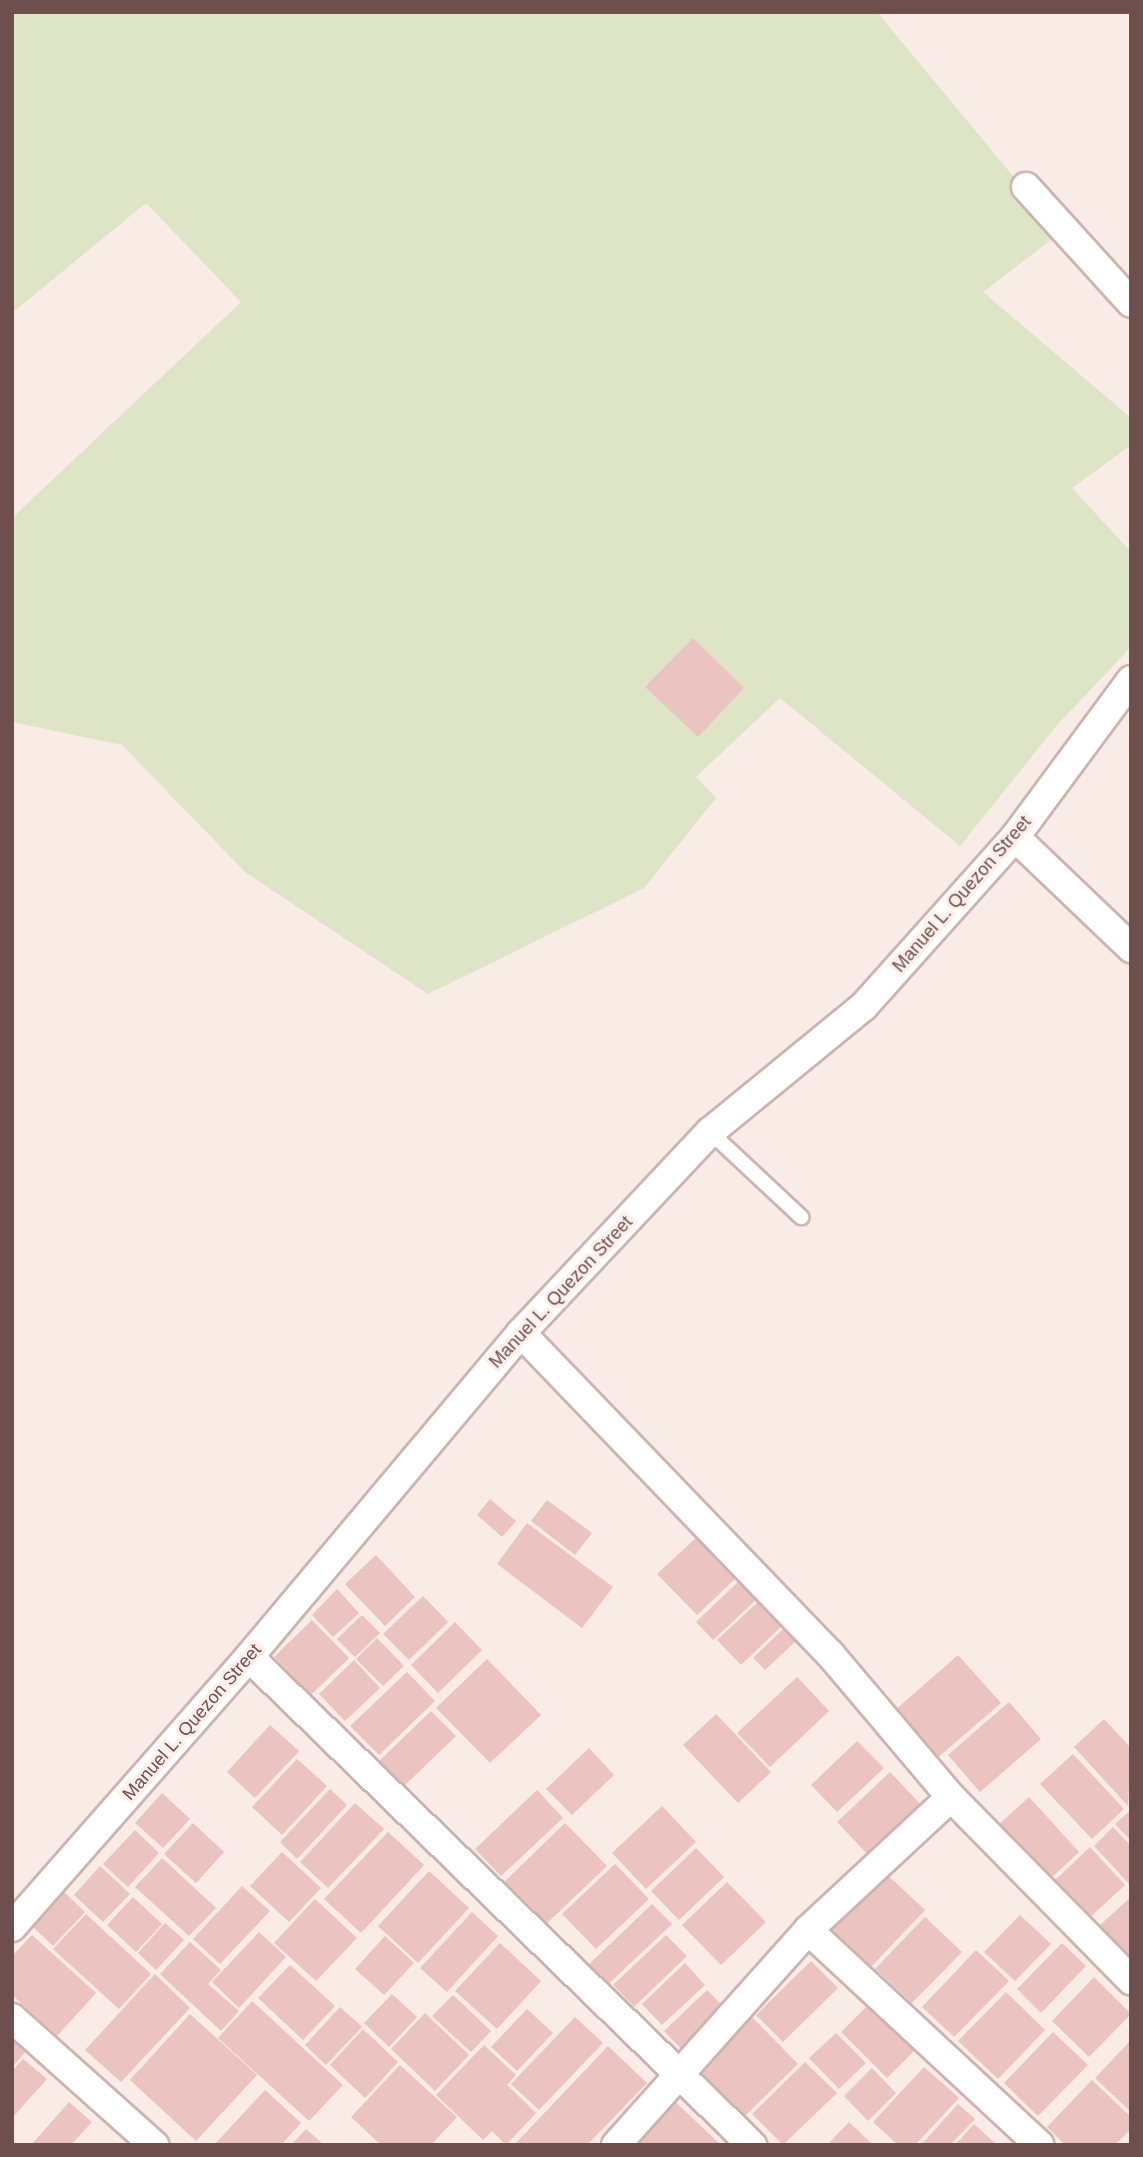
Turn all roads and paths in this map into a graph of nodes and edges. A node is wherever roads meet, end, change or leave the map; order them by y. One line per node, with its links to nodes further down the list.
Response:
1 (1026, 187): 2 (street)
2 (1131, 303)
3 (1131, 680): 4 (street, Manuel L. Quezon Street)
4 (1014, 837): 5 (street); 6 (street, Manuel L. Quezon Street)
5 (1131, 948)
6 (710, 1132): 7 (lane); 8 (street, Manuel L. Quezon Street)
7 (801, 1217)
8 (521, 1333): 9 (street, Manuel L. Quezon Street); 10 (street)
9 (249, 1657): 11 (street, Manuel L. Quezon Street); 15 (street)
10 (951, 1797): 12 (street); 13 (street)
11 (12, 1927)
12 (808, 1930): 15 (street); 19 (street)
13 (1131, 1980)
14 (12, 2018): 16 (street)
15 (680, 2077): 17 (street); 18 (street)
16 (154, 2145)
17 (617, 2145)
18 (752, 2145)
19 (1039, 2145)

